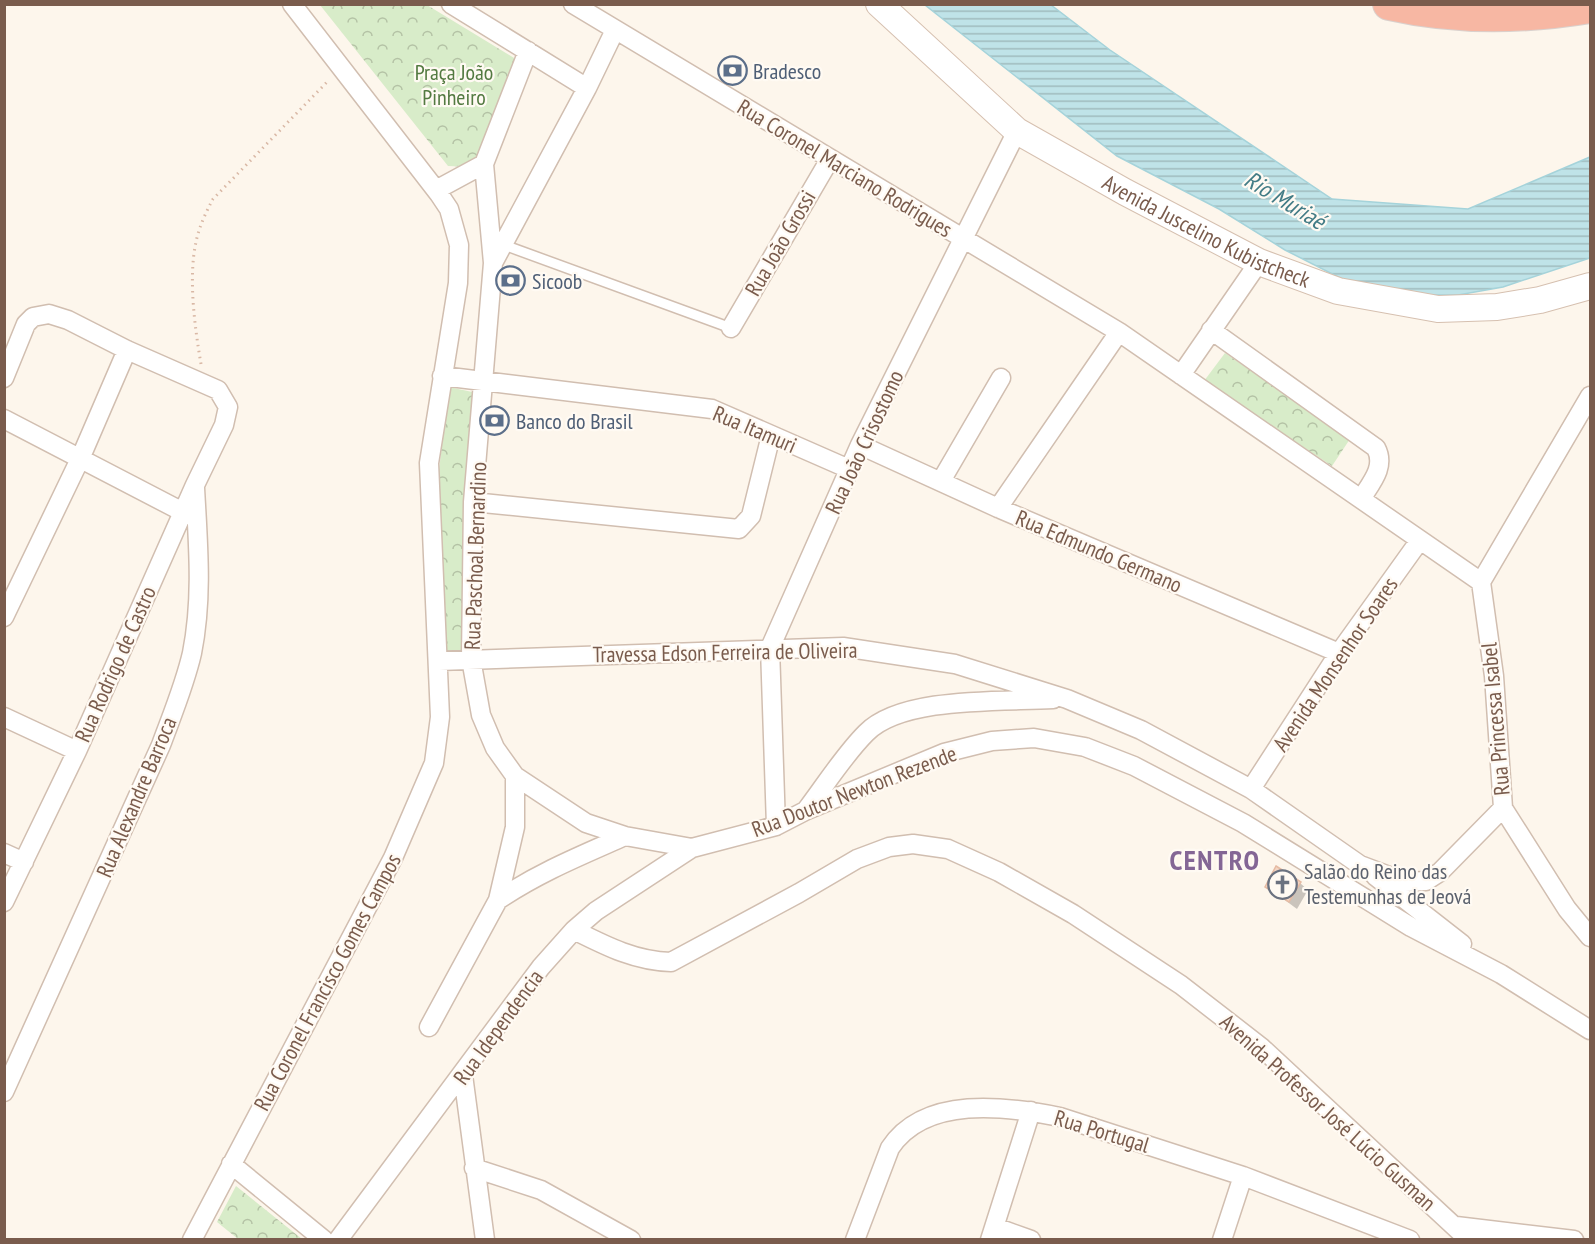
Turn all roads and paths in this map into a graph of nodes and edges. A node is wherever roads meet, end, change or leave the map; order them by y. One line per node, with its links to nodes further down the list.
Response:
1 (292, 4): 9 (street)
2 (451, 4): 8 (street)
3 (573, 4): 7 (street, Rua Coronel Marciano Rodrigues)
4 (879, 4): 11 (street, Avenida Juscelino Kubistcheck)
5 (1389, 4): 6 (highway)
6 (1590, 7)
7 (615, 30): 10 (street, Rua Paschoal Bernardino); 12 (street, Rua Coronel Marciano Rodrigues)
8 (528, 51): 10 (street); 13 (street)
9 (341, 68): 14 (street); 29 (path)
10 (587, 88): 16 (street, Rua Paschoal Bernardino)
11 (1017, 131): 15 (street, Rua João Crisostomo); 17 (street, Avenida Juscelino Kubistcheck)
12 (830, 159): 15 (street, Rua Coronel Marciano Rodrigues); 20 (street, Rua João Grossi)
13 (484, 164): 14 (street); 18 (street)
14 (436, 190): 25 (street, Rua Paschoal Bernardino)
15 (963, 238): 22 (street, Rua Coronel Marciano Rodrigues); 33 (street, Rua João Crisostomo)
16 (504, 245): 18 (street, Rua Paschoal Bernardino); 20 (lane)
17 (1259, 262): 19 (street, Avenida Juscelino Kubistcheck); 21 (street)
18 (493, 263): 28 (street, Rua Paschoal Bernardino)
19 (1590, 286)
20 (730, 328)
21 (1211, 330): 24 (street); 38 (street)
22 (1119, 332): 24 (street, Rua Coronel Marciano Rodrigues); 40 (street)
23 (127, 350): 26 (street); 29 (street); 34 (street)
24 (1181, 375): 38 (street, Rua Coronel Marciano Rodrigues)
25 (442, 376): 28 (street, Rua Itamuri); 48 (street, Rua Paschoal Bernardino)
26 (4, 378)
27 (1001, 378): 36 (street)
28 (485, 381): 32 (street, Rua Itamuri); 39 (street, Rua Paschoal Bernardino)
29 (204, 384): 37 (street, Rua Rodrigo de Castro)
30 (1590, 396): 43 (street)
31 (4, 419): 34 (street)
32 (771, 435): 35 (street, Rua Itamuri); 39 (street)
33 (860, 445): 35 (street, Rua João Crisostomo); 36 (street, Rua Edmundo Germano)
34 (80, 459): 41 (street); 44 (street)
35 (849, 469): 45 (street, Rua João Crisostomo)
36 (940, 481): 40 (street, Rua Edmundo Germano)
37 (195, 485): 41 (street, Rua Rodrigo de Castro); 71 (street, Rua Alexandre Barroca)
38 (1361, 499): 42 (street, Rua Coronel Marciano Rodrigues)
39 (473, 502): 47 (street, Rua Paschoal Bernardino)
40 (998, 508): 46 (street, Rua Edmundo Germano)
41 (183, 512): 52 (street, Rua Rodrigo de Castro)
42 (1420, 540): 43 (street, Rua Coronel Marciano Rodrigues); 46 (street, Avenida Monsenhor Soares)
43 (1481, 582): 55 (street, Rua Princessa Isabel)
44 (4, 617)
45 (770, 648): 47 (street, Travessa Edson Ferreira de Oliveira); 49 (street, Travessa Edson Ferreira de Oliveira); 57 (street)
46 (1339, 653): 54 (street, Avenida Monsenhor Soares)
47 (471, 659): 48 (street, Travessa Edson Ferreira de Oliveira); 53 (street, Rua Paschoal Bernardino)
48 (439, 661): 51 (street, Rua Paschoal Bernardino)
49 (1067, 699): 54 (street, Travessa Edson Ferreira de Oliveira); 56 (street)
50 (4, 717): 52 (street)
51 (440, 717): 73 (street, Rua Coronel Francisco Gomes Campos)
52 (77, 751): 61 (street, Rua Rodrigo de Castro)
53 (515, 776): 58 (street); 63 (street)
54 (1251, 789): 62 (street, Travessa Edson Ferreira de Oliveira)
55 (1503, 808): 62 (street, Travessa Edson Ferreira de Oliveira); 66 (street, Rua Princessa Isabel)
56 (807, 810): 57 (street, Rua Doutor Newton Rezende); 67 (street, Rua Doutor Newton Rezende)
57 (776, 826): 59 (street, Rua Doutor Newton Rezende)
58 (625, 836): 59 (street); 63 (street)
59 (692, 848): 65 (street, Rua Idependencia)
60 (4, 853): 61 (street)
61 (24, 862): 64 (street, Rua Rodrigo de Castro)
62 (1360, 866): 67 (street)
63 (498, 900): 68 (street)
64 (4, 902)
65 (574, 930): 70 (street, Rua Idependencia); 77 (street, Avenida Professor José Lúcio Gusman)
66 (1590, 937)
67 (1502, 974): 69 (street, Rua Doutor Newton Rezende)
68 (429, 1027)
69 (1590, 1030)
70 (463, 1075): 74 (street); 80 (street, Rua Idependencia)
71 (4, 1092)
72 (1031, 1111): 75 (street, Rua Portugal); 76 (street); 83 (street, Rua Portugal)
73 (231, 1164): 78 (street, Rua Coronel Francisco Gomes Campos); 79 (street)
74 (474, 1168): 81 (street); 82 (street)
75 (1243, 1176): 85 (street); 86 (street, Rua Portugal)
76 (992, 1233): 84 (street)
77 (1462, 1233): 87 (street)
78 (198, 1237)
79 (324, 1239)
80 (338, 1239)
81 (485, 1239)
82 (631, 1239)
83 (855, 1239)
84 (1031, 1239)
85 (1221, 1239)
86 (1410, 1239)
87 (1574, 1239)

